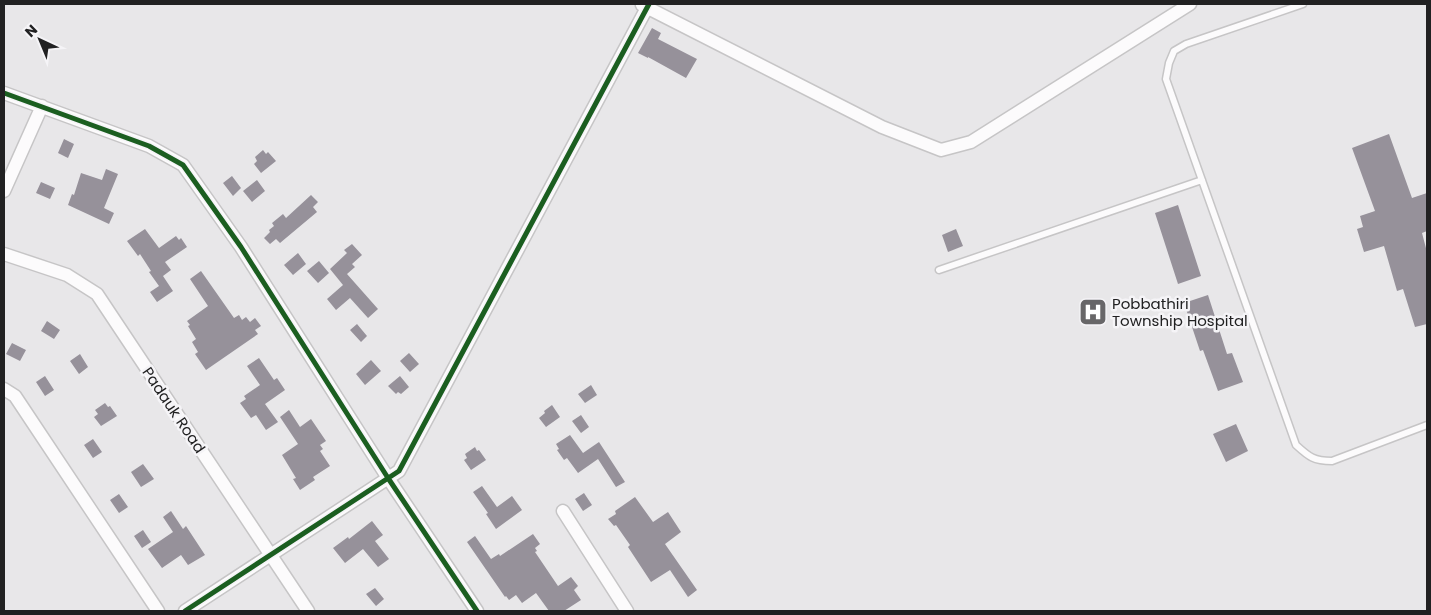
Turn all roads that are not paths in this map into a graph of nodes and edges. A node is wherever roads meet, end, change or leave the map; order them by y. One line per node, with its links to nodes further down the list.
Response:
1 (1190, 4): 3 (street)
2 (1303, 4): 6 (lane)
3 (646, 5): 12 (street)
4 (4, 93): 5 (street)
5 (42, 106): 7 (street); 12 (street)
6 (1202, 180): 9 (lane); 11 (lane)
7 (4, 191)
8 (4, 254): 14 (street, Padauk Road)
9 (939, 270)
10 (4, 388): 15 (street)
11 (1427, 424)
12 (388, 478): 14 (street); 18 (street)
13 (563, 511): 19 (street)
14 (271, 555): 16 (street); 17 (street, Padauk Road)
15 (158, 611)
16 (185, 611)
17 (308, 611)
18 (477, 611)
19 (627, 611)

